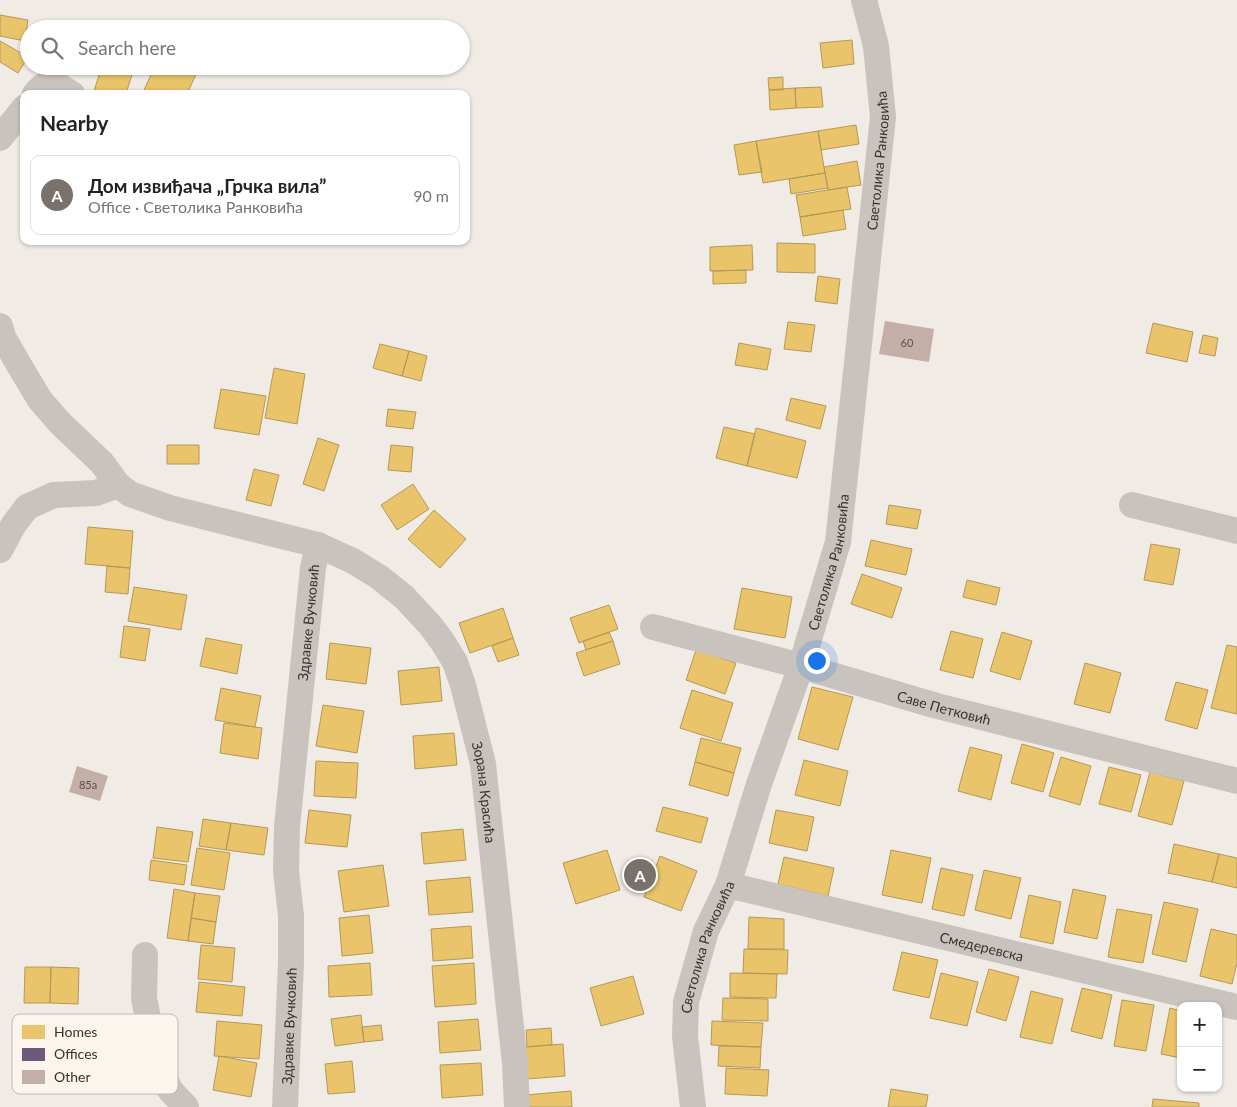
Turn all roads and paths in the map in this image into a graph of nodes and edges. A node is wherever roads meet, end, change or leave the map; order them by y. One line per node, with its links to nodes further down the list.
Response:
1 (864, 0): 13 (street, Светолика Ранковића)
2 (38, 90): 3 (street)
3 (66, 90)
4 (20, 113): 5 (street)
5 (0, 138)
6 (0, 326): 7 (street, Здравке Вучковић)
7 (118, 485): 10 (street, Здравке Вучковић); 11 (street)
8 (1132, 506): 9 (street)
9 (1237, 530)
10 (318, 545): 21 (street, Здравке Вучковић); 22 (street, Зорана Красића)
11 (0, 550)
12 (653, 627): 13 (street, Саве Петковић)
13 (801, 666): 14 (street, Саве Петковић); 15 (street, Светолика Ранковића)
14 (1237, 782)
15 (728, 885): 17 (street, Смедеревска); 23 (street, Светолика Ранковића)
16 (145, 955): 18 (street)
17 (1237, 1007)
18 (147, 1014)
19 (174, 1094): 20 (street)
20 (186, 1107)
21 (285, 1107)
22 (517, 1107)
23 (693, 1107)

